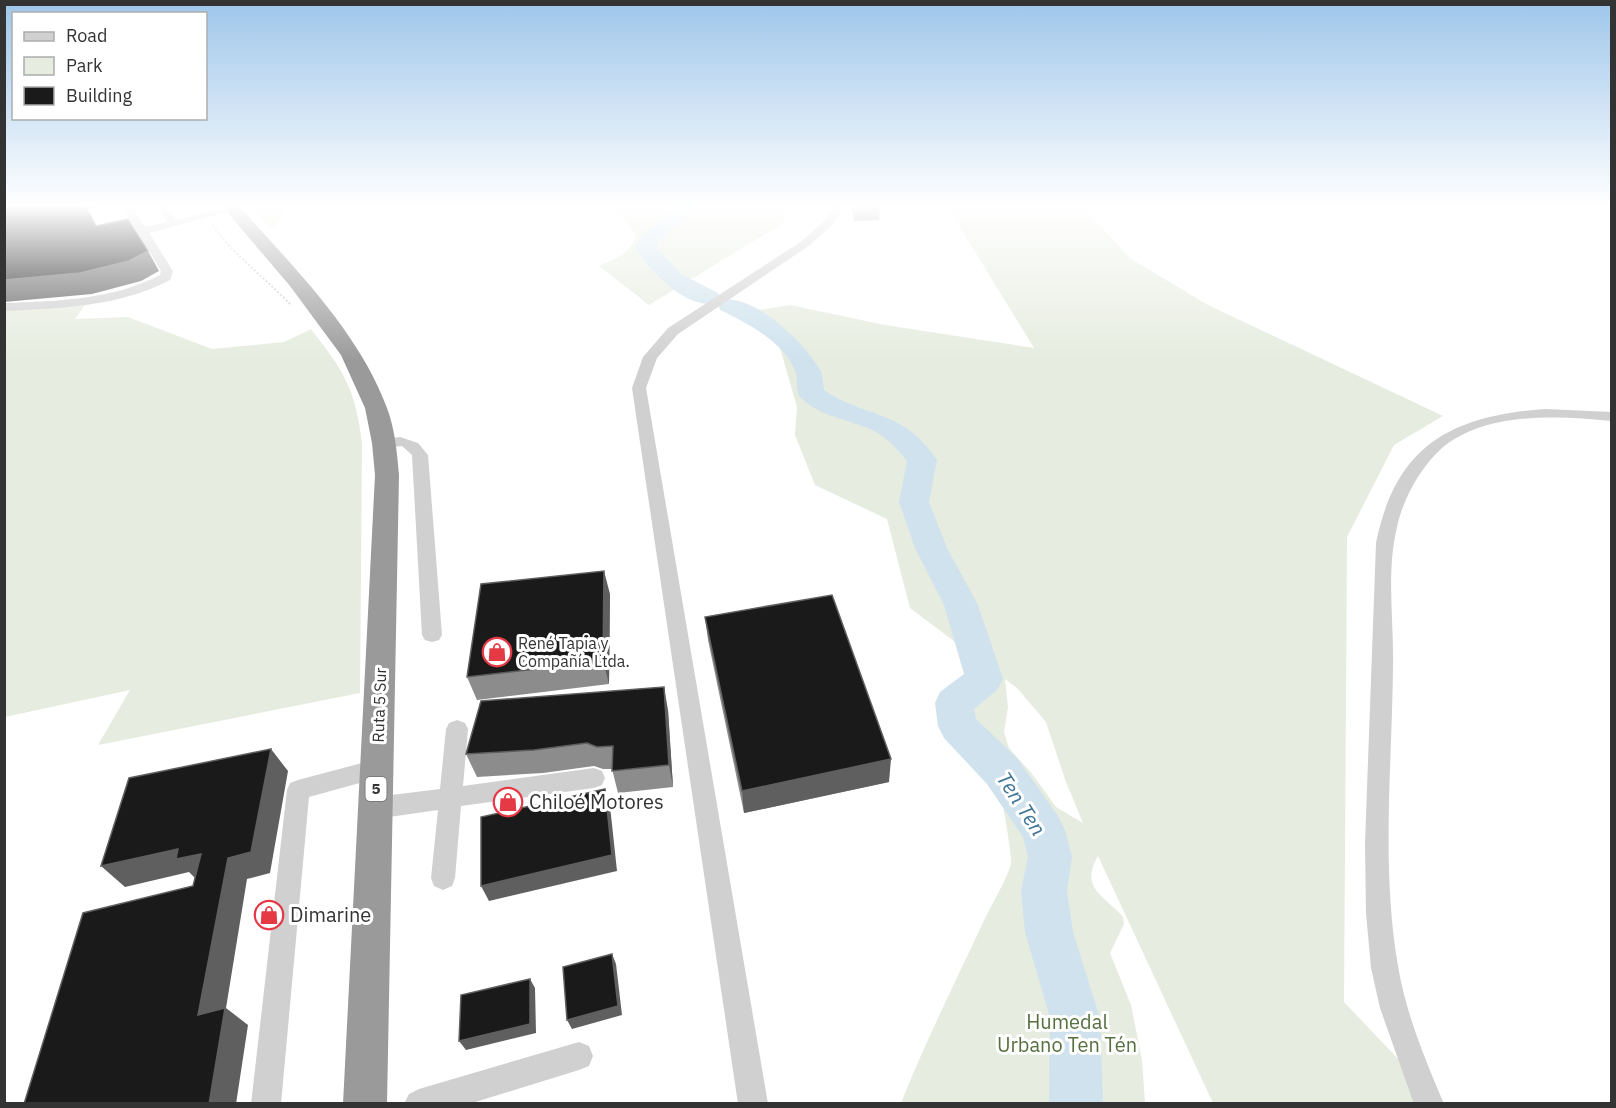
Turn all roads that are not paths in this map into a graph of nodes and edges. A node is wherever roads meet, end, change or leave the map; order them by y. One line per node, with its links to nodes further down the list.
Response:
1 (158, 258): 4 (street)
2 (258, 258): 6 (highway, Ruta 5 Sur / 5)
3 (784, 258): 18 (street)
4 (4, 307)
5 (1611, 417): 19 (street)
6 (384, 442): 7 (street); 9 (highway, Ruta 5 Sur / 5)
7 (432, 635)
8 (457, 729): 11 (street)
9 (377, 769): 12 (highway, Ruta 5 Sur / 5); 15 (street)
10 (594, 778): 11 (street)
11 (451, 796): 12 (street); 13 (street)
12 (375, 808): 16 (highway, Ruta 5 Sur / 5)
13 (443, 878)
14 (579, 1056): 17 (street)
15 (266, 1104)
16 (365, 1104)
17 (419, 1104)
18 (753, 1104)
19 (1429, 1104)

